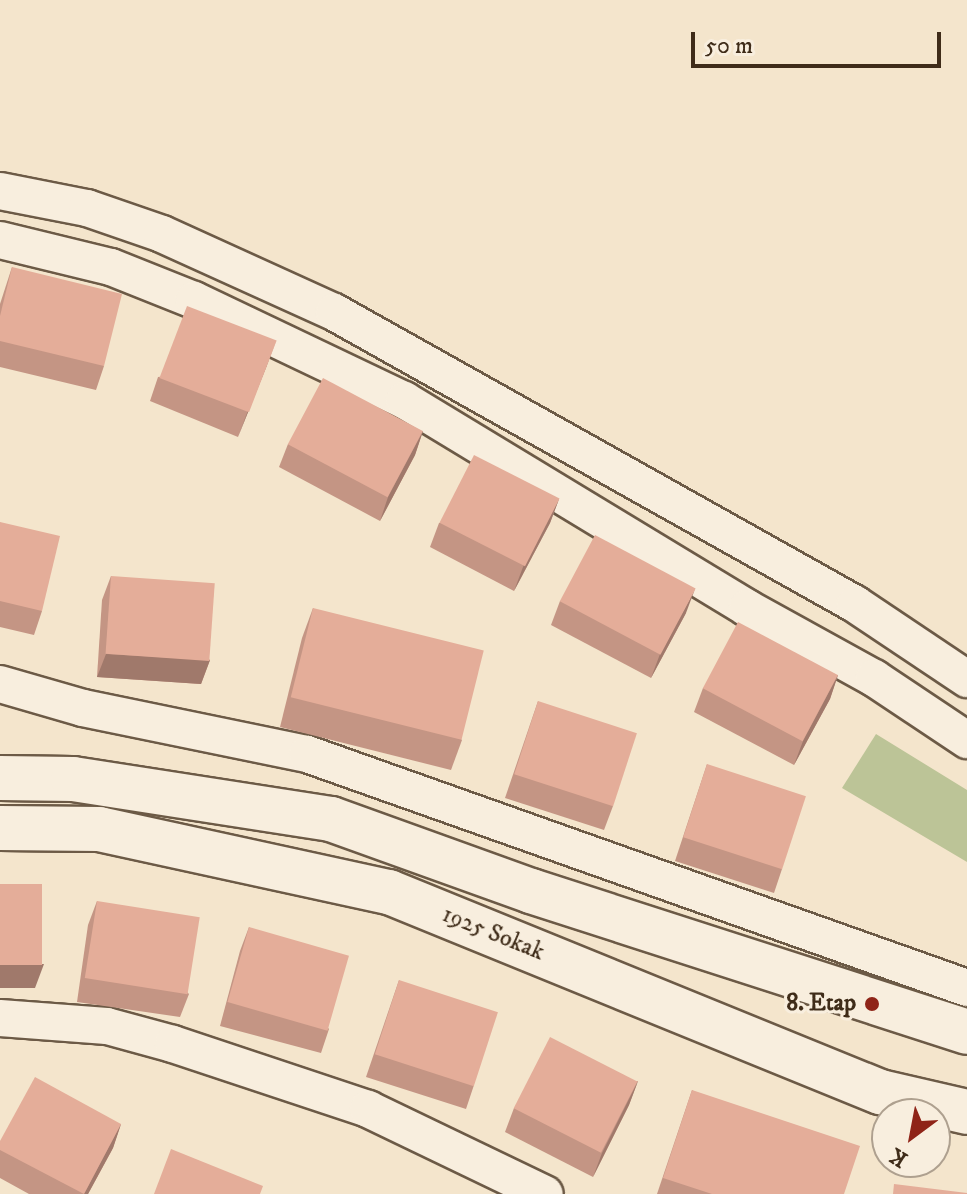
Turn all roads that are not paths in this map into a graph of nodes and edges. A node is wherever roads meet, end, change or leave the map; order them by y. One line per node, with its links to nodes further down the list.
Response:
1 (0, 191): 3 (street)
2 (0, 240): 5 (street)
3 (967, 679)
4 (0, 684): 8 (street)
5 (967, 740)
6 (0, 778): 9 (main road)
7 (0, 828): 13 (main road, 1925 Sokak)
8 (757, 912): 9 (street); 10 (street)
9 (737, 960): 12 (main road)
10 (967, 988)
11 (0, 1018): 14 (street)
12 (967, 1032)
13 (967, 1112)
14 (545, 1194)

